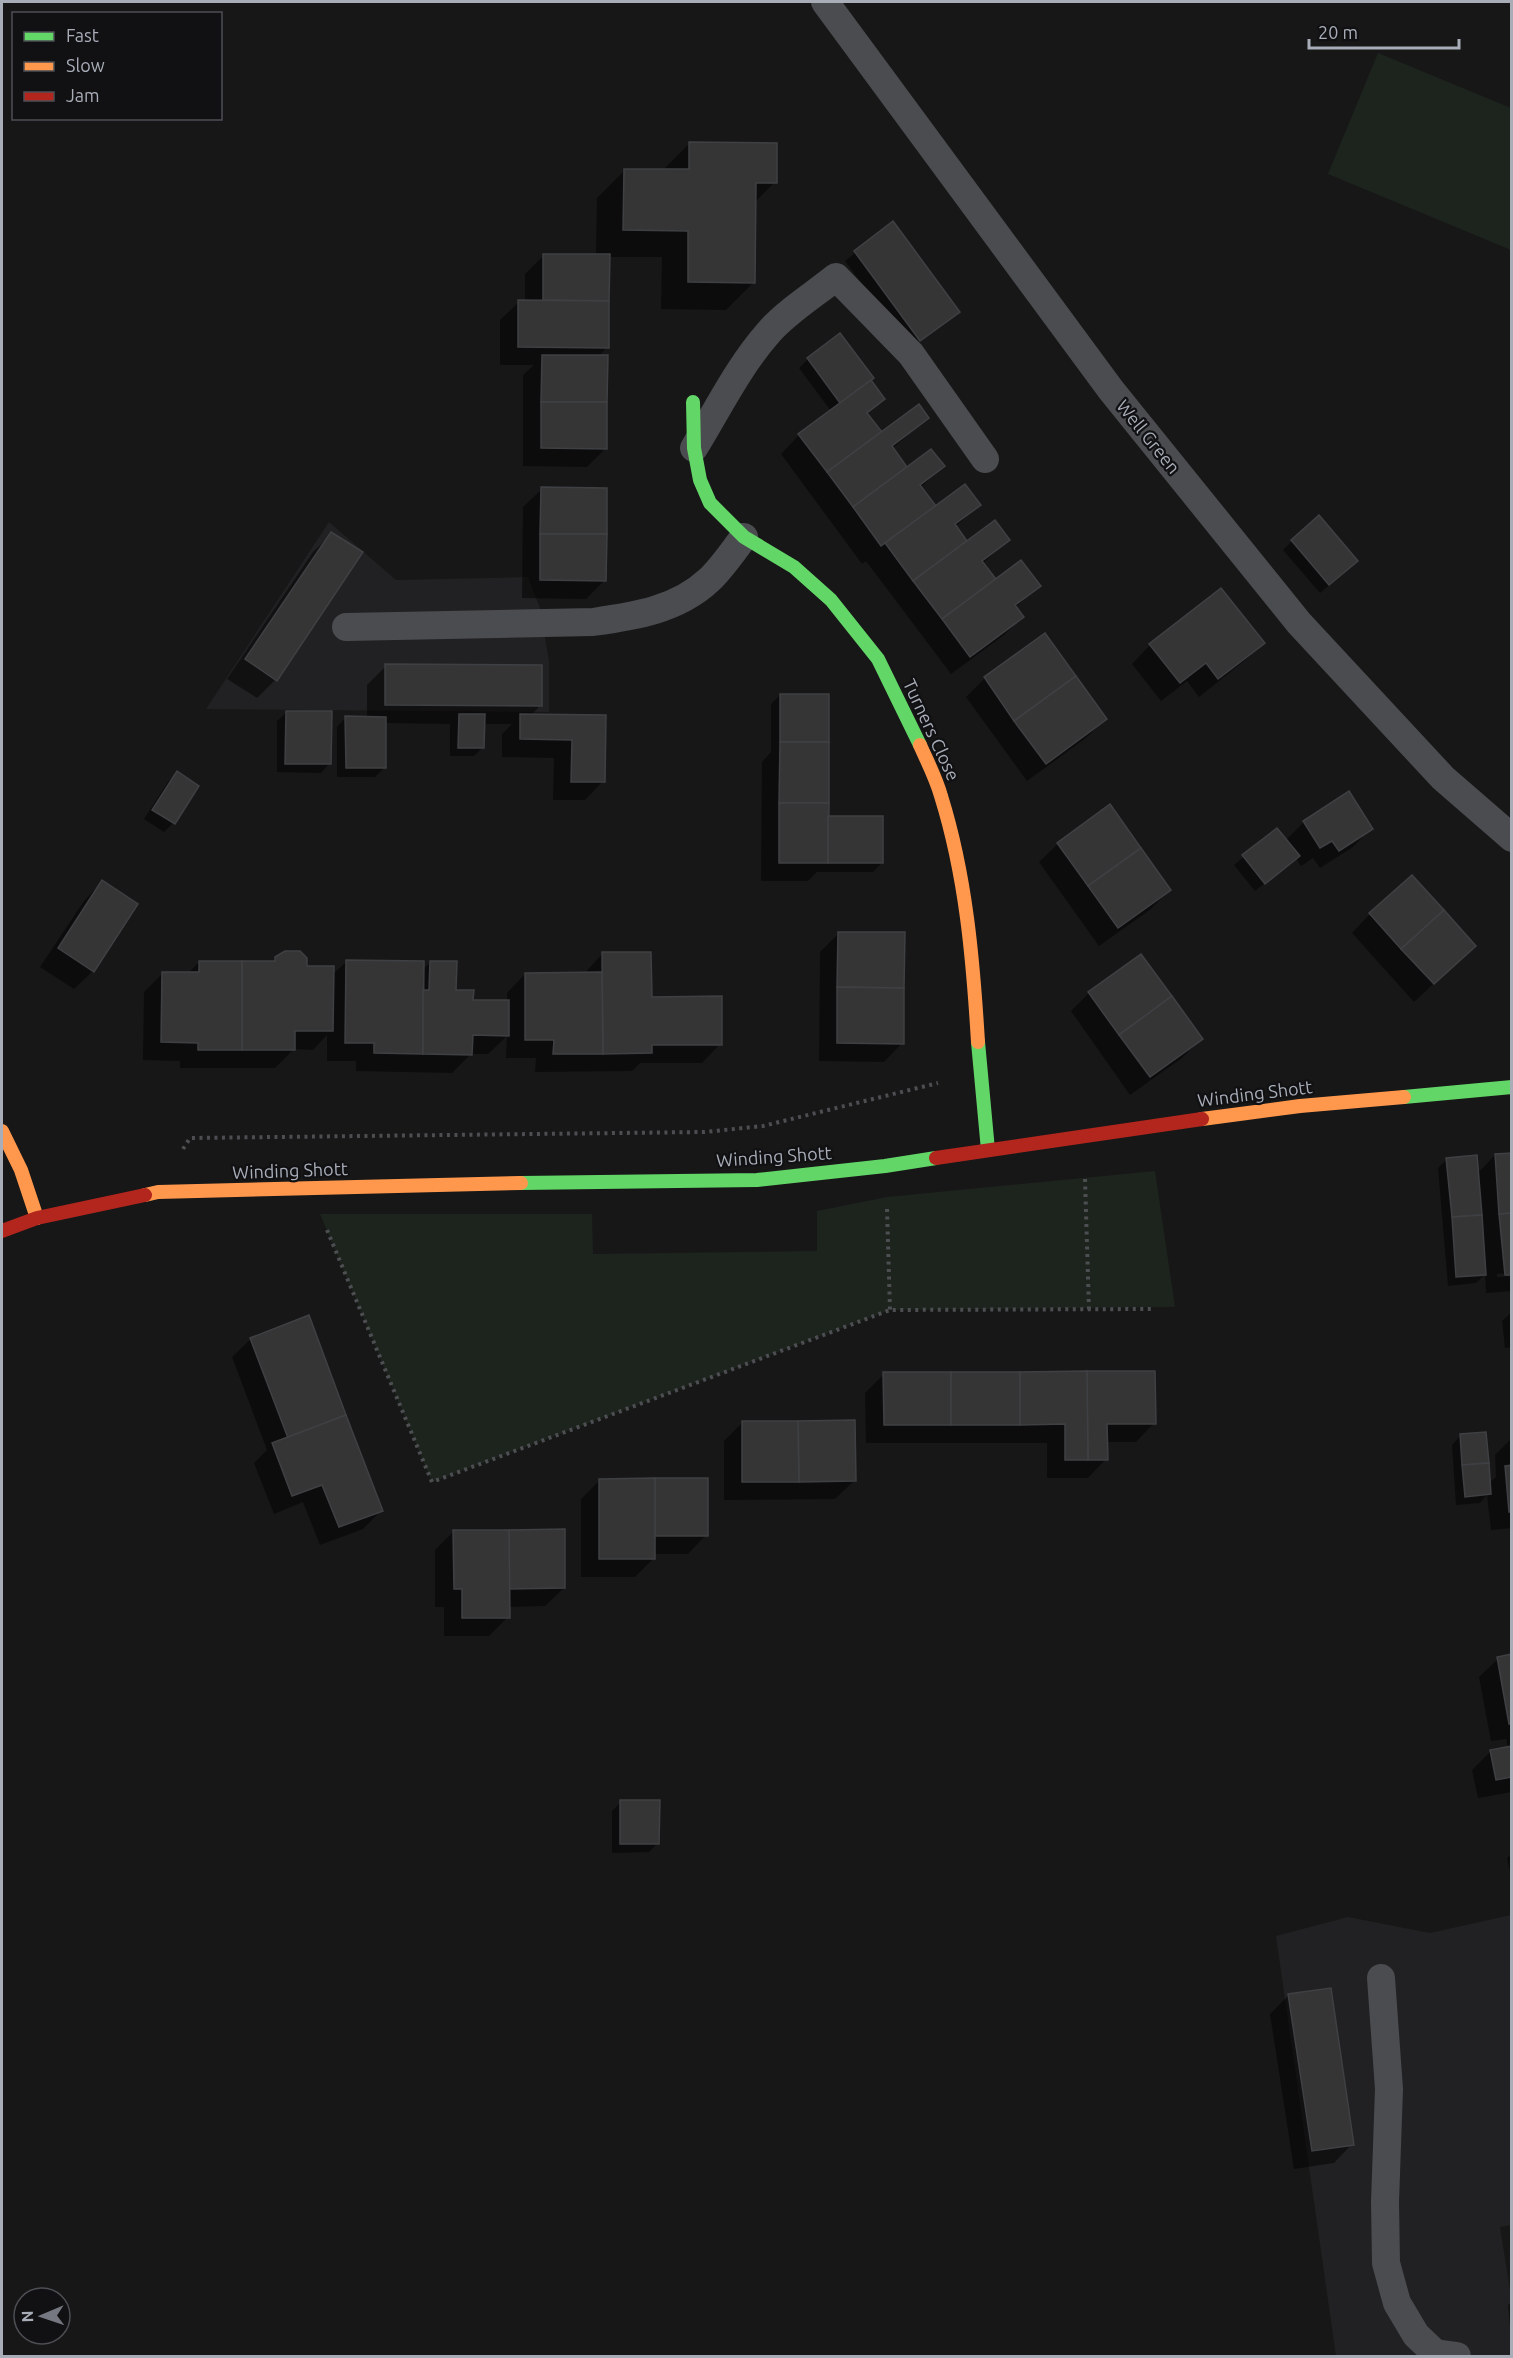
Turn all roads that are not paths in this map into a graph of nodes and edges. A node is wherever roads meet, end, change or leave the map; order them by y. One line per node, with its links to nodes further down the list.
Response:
1 (825, 2): 7 (lane, Well Green)
2 (693, 402): 3 (street, Turners Close)
3 (694, 448): 4 (lane); 5 (street, Turners Close)
4 (985, 459)
5 (744, 537): 6 (lane); 10 (street, Turners Close)
6 (346, 627)
7 (1512, 838)
8 (1512, 1087): 10 (street, Winding Shott)
9 (2, 1131): 11 (street)
10 (988, 1150): 11 (street, Winding Shott)
11 (37, 1218): 12 (street, Winding Shott)
12 (2, 1231)
13 (1381, 1978): 14 (lane)
14 (1457, 2356)

